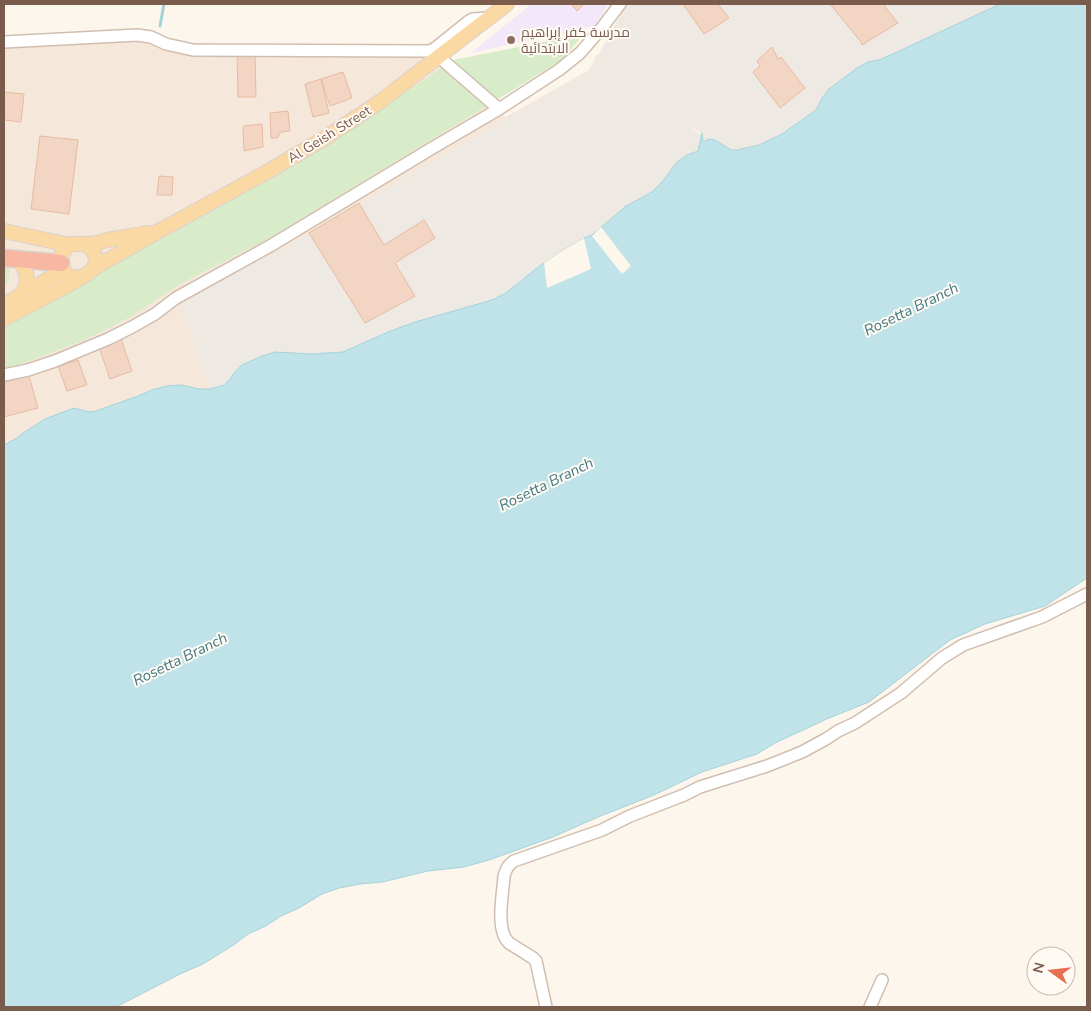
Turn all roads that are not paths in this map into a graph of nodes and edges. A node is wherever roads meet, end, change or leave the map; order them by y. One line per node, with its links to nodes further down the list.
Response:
1 (507, 4): 3 (main road, Al Geish Street)
2 (620, 4): 6 (street)
3 (487, 18): 4 (street); 5 (main road, Al Geish Street)
4 (4, 42)
5 (439, 57): 6 (street); 8 (main road, Al Geish Street)
6 (499, 109): 18 (street)
7 (4, 231): 10 (main road)
8 (159, 231): 9 (main road, Al Geish Street); 13 (main road, Al Geish Street)
9 (86, 244): 10 (main road); 13 (main road)
10 (70, 245): 12 (main road)
11 (11, 259): 12 (highway); 15 (main road)
12 (62, 267): 14 (main road); 15 (main road)
13 (94, 268): 14 (main road)
14 (80, 278): 17 (main road)
15 (23, 293): 16 (main road)
16 (4, 305)
17 (4, 319)
18 (4, 376)
19 (1087, 594): 21 (street)
20 (882, 980): 22 (street)
21 (546, 1007)
22 (870, 1007)

